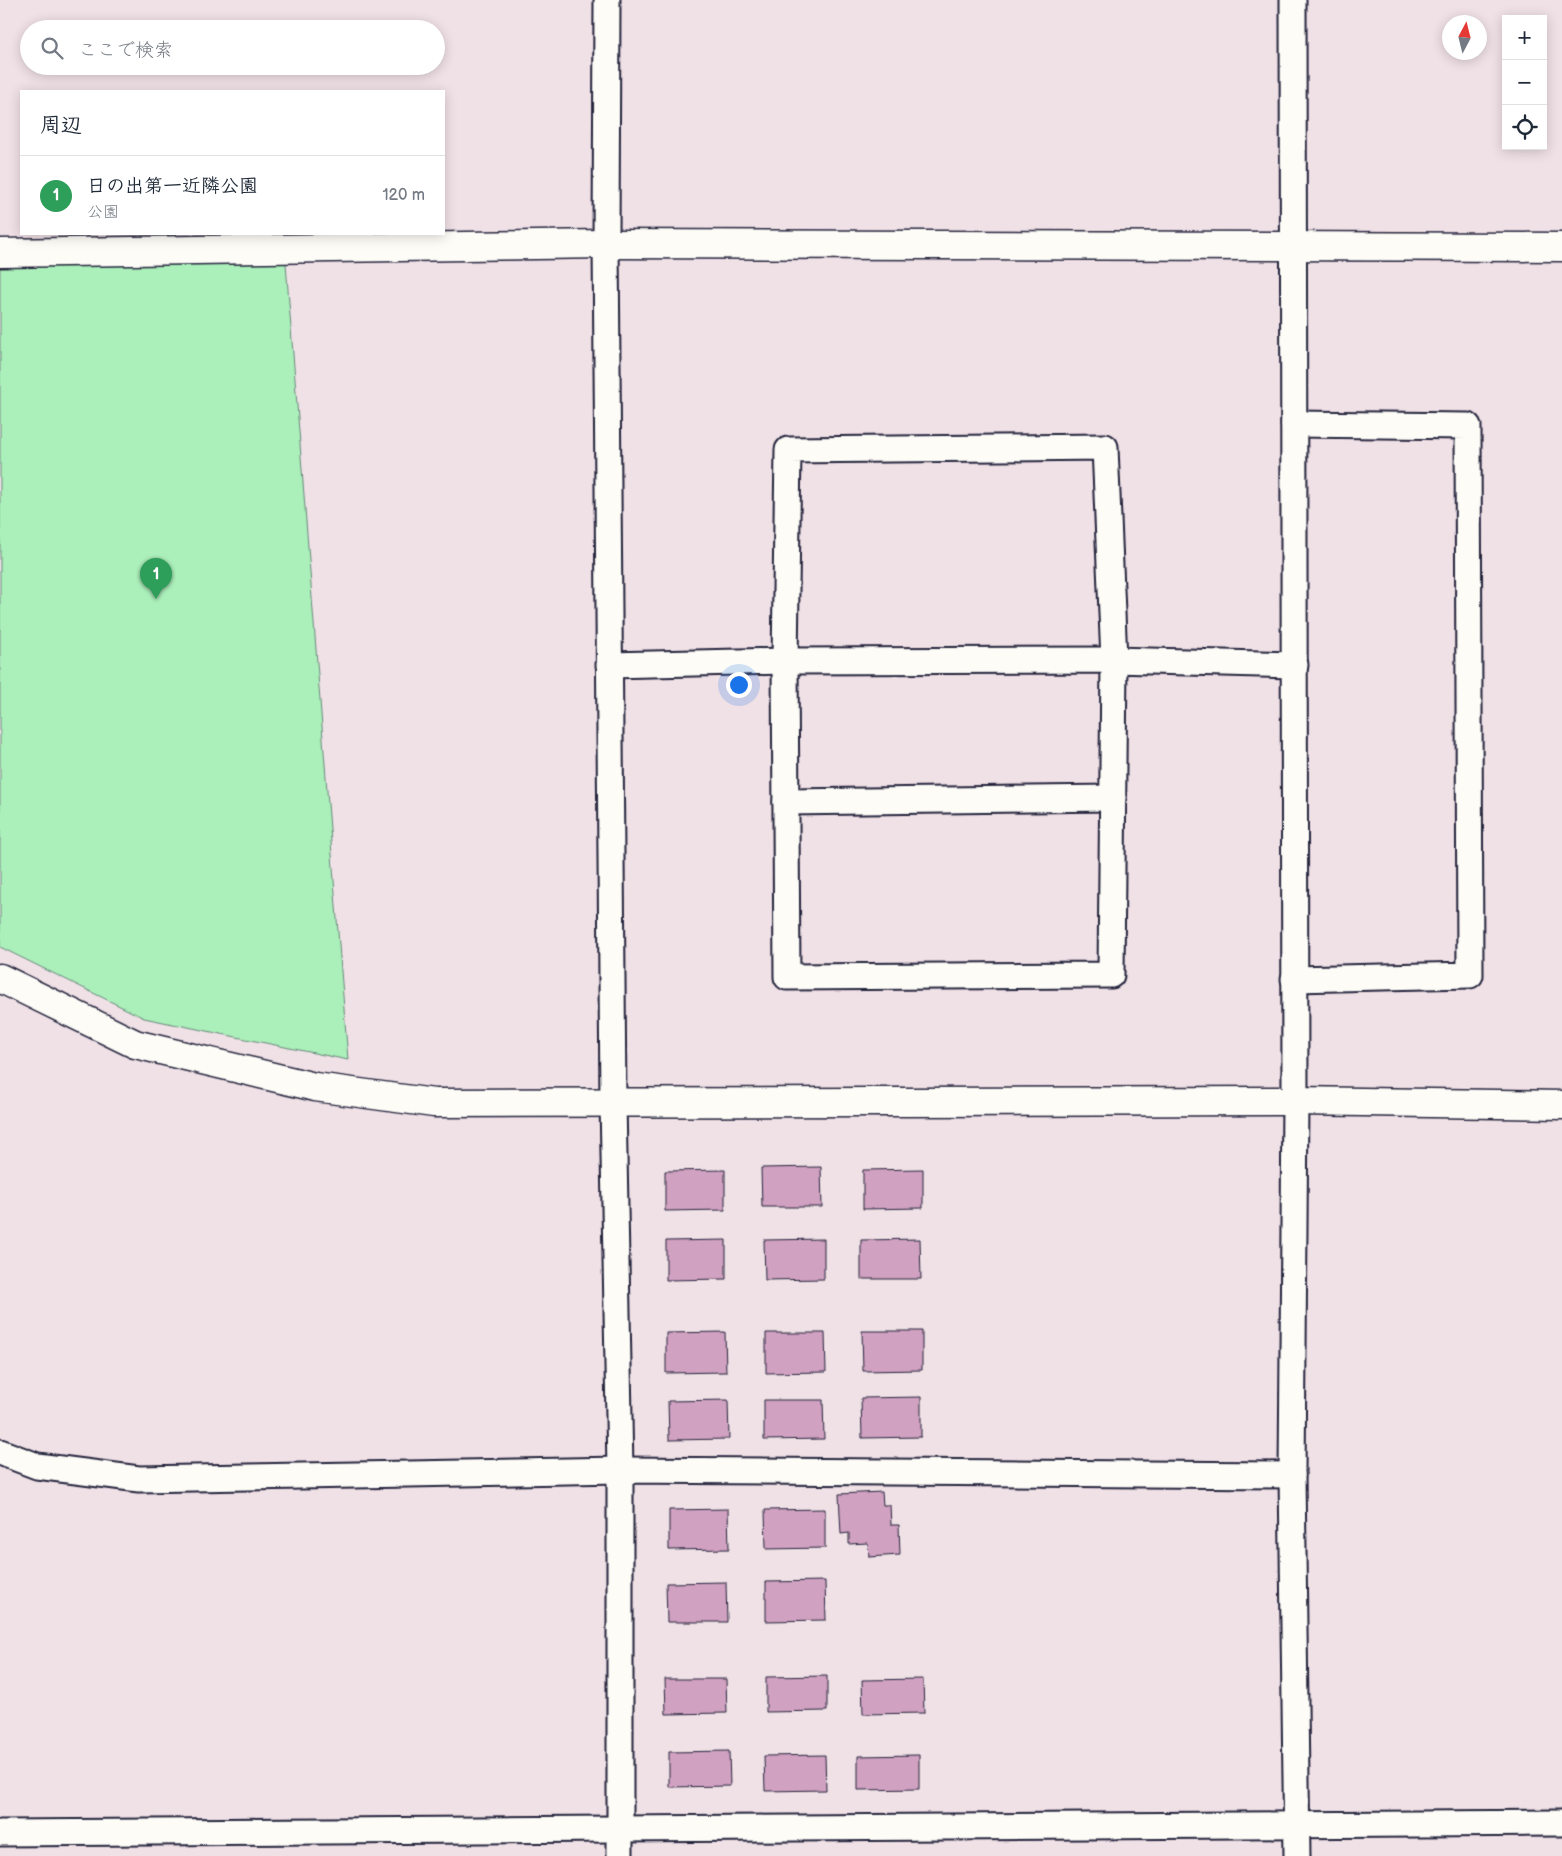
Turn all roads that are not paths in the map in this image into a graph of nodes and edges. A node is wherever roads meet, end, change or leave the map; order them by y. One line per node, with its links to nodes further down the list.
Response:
1 (607, 0): 3 (street)
2 (1293, 0): 4 (street)
3 (606, 244): 4 (street); 6 (street); 10 (street)
4 (1292, 245): 5 (street); 7 (street)
5 (1562, 247)
6 (0, 253)
7 (1294, 424): 11 (street); 15 (street)
8 (1114, 660): 9 (street); 9 (street); 11 (street); 12 (street)
9 (785, 661): 10 (street); 13 (street)
10 (609, 665): 17 (street)
11 (1295, 665): 15 (street)
12 (1113, 798): 13 (street); 13 (street)
13 (786, 802)
14 (0, 978): 17 (street)
15 (1294, 979): 16 (street)
16 (1294, 1101): 17 (street); 18 (street); 21 (street)
17 (612, 1102): 20 (street)
18 (1562, 1105)
19 (0, 1452): 20 (street)
20 (620, 1470): 21 (street); 24 (street)
21 (1292, 1475): 23 (street)
22 (1562, 1823): 23 (street)
23 (1297, 1826): 24 (street); 27 (street)
24 (620, 1830): 25 (street); 26 (street)
25 (0, 1833)
26 (620, 1856)
27 (1297, 1856)

